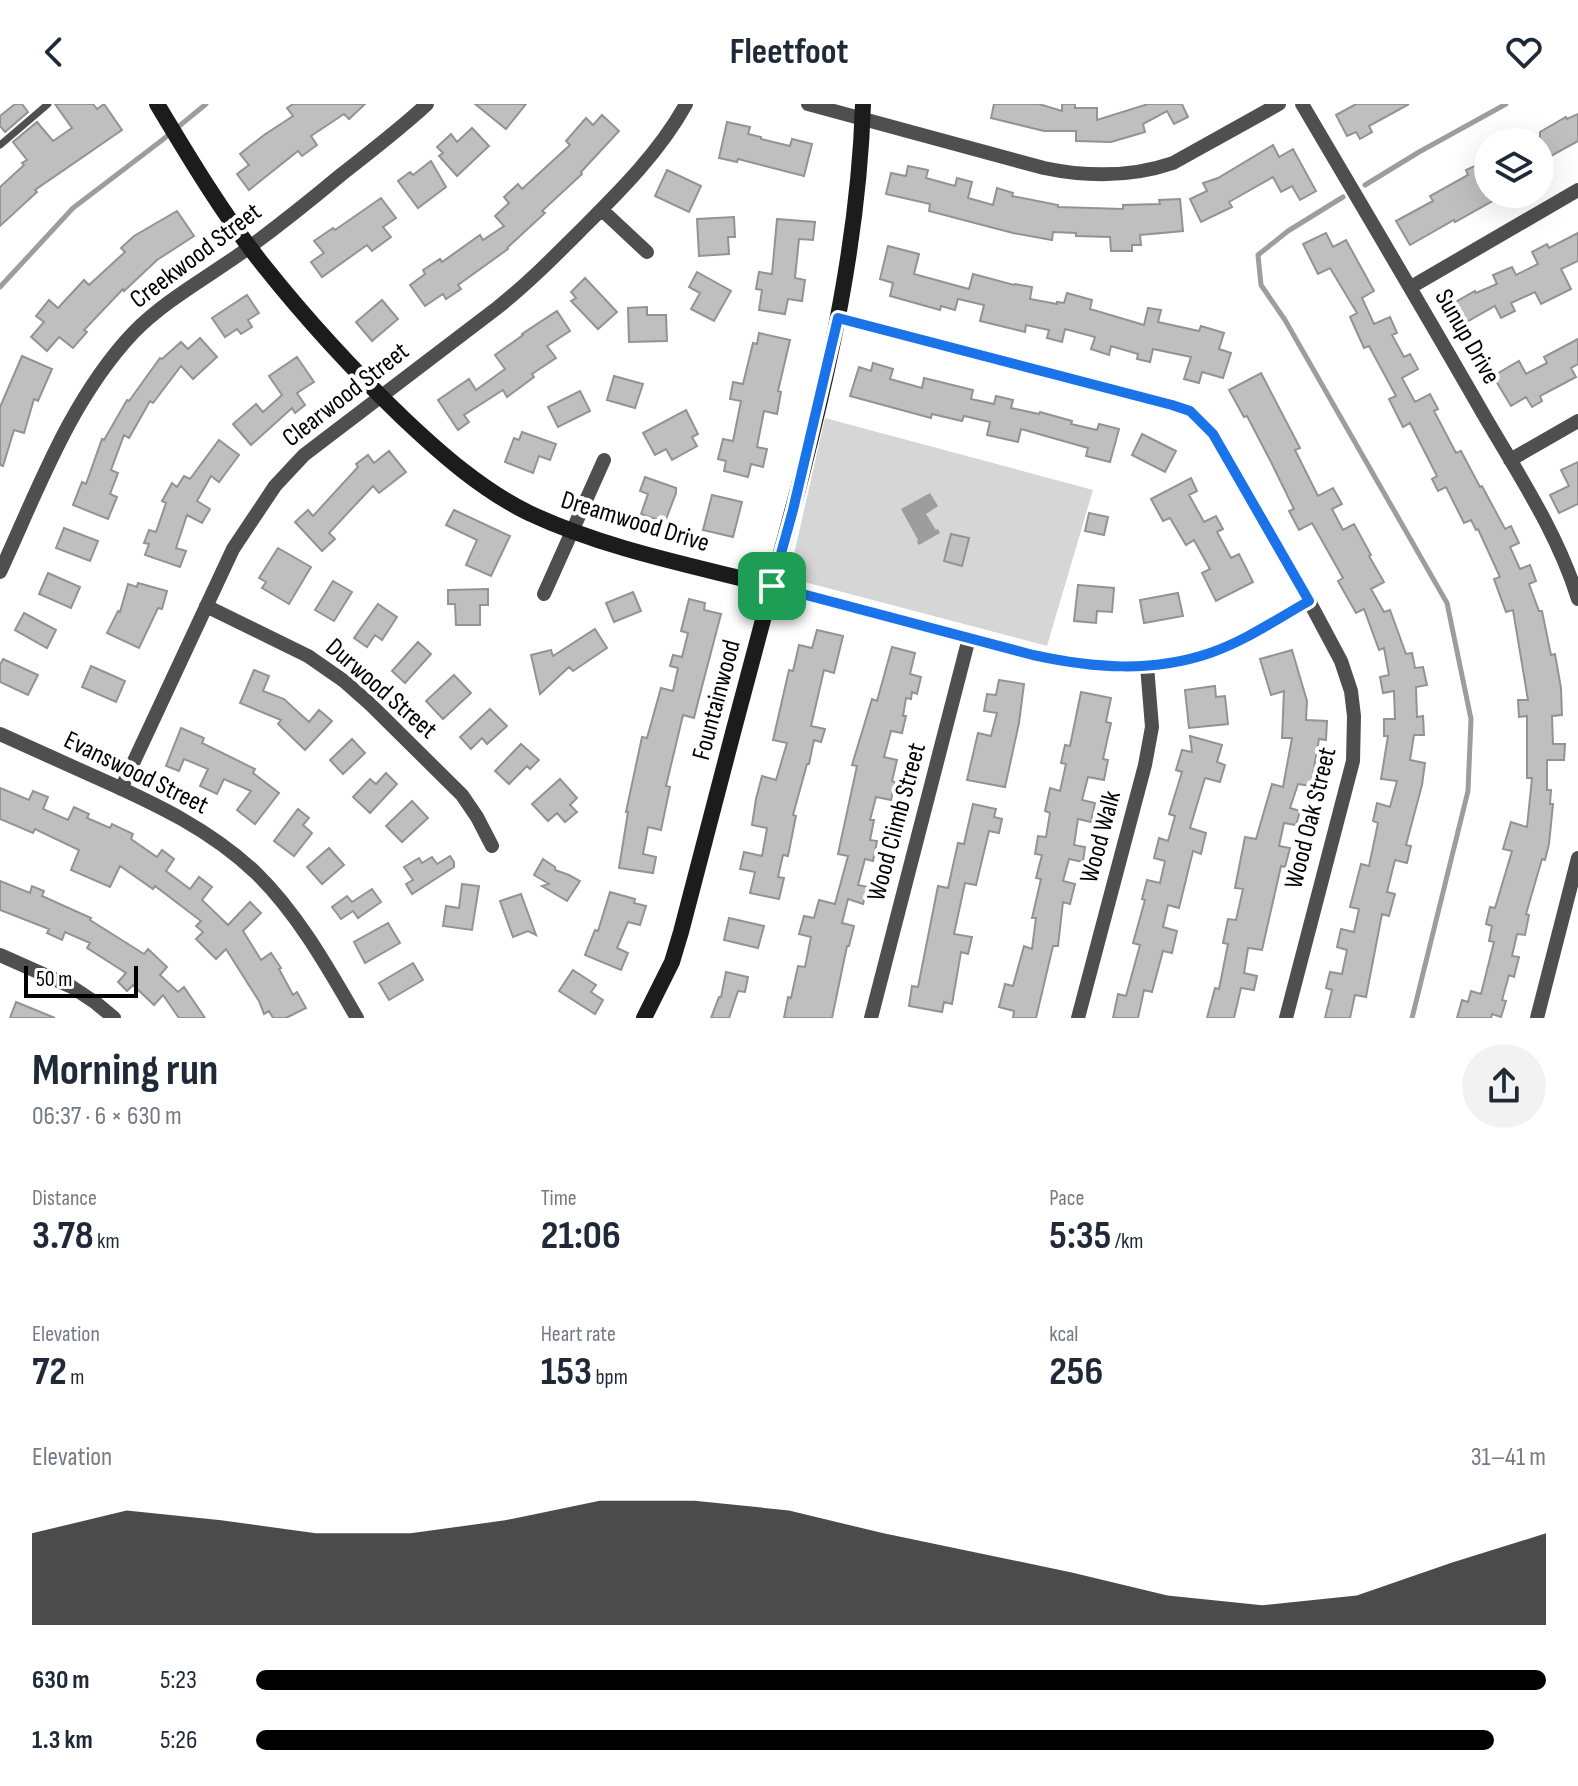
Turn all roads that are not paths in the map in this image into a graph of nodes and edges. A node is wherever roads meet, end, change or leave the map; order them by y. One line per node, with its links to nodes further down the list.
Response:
1 (48, 104): 9 (lane)
2 (427, 104): 12 (street, Creekwood Street)
3 (686, 104): 11 (street, Clearwood Street)
4 (808, 104): 8 (street)
5 (1279, 104): 8 (street)
6 (1302, 104): 14 (street, Sunup Drive)
7 (158, 106): 12 (street, Dreamwood Drive)
8 (863, 112): 15 (street, Fountainwood)
9 (0, 145)
10 (1578, 190): 14 (street)
11 (602, 210): 13 (street); 16 (street, Clearwood Street)
12 (250, 246): 16 (street, Dreamwood Drive); 21 (street, Creekwood Street)
13 (647, 252)
14 (1411, 287): 19 (street, Sunup Drive)
15 (838, 318): 22 (street, Fountainwood); 25 (street, Wood Oak Street)
16 (381, 397): 20 (street, Dreamwood Drive); 26 (street, Clearwood Street)
17 (1578, 421): 19 (street)
18 (604, 460): 20 (street)
19 (1510, 460): 24 (street, Sunup Drive)
20 (571, 531): 22 (street, Dreamwood Drive); 23 (street)
21 (0, 572)
22 (772, 586): 27 (street, Dreamwood Drive); 36 (street, Fountainwood)
23 (544, 594)
24 (1578, 599)
25 (1309, 601): 28 (street, Dreamwood Drive); 39 (street, Wood Oak Street)
26 (206, 606): 30 (street, Clearwood Street); 31 (street, Durwood Street)
27 (969, 638): 28 (street, Dreamwood Drive); 37 (street, Wood Climb Street)
28 (1147, 666): 38 (street, Wood Walk)
29 (0, 734): 30 (street, Evanswood Street)
30 (121, 789): 35 (street, Evanswood Street)
31 (492, 846)
32 (1578, 858): 40 (street)
33 (0, 955): 34 (street)
34 (114, 1018)
35 (357, 1018)
36 (644, 1018)
37 (871, 1018)
38 (1078, 1018)
39 (1286, 1018)
40 (1537, 1018)

